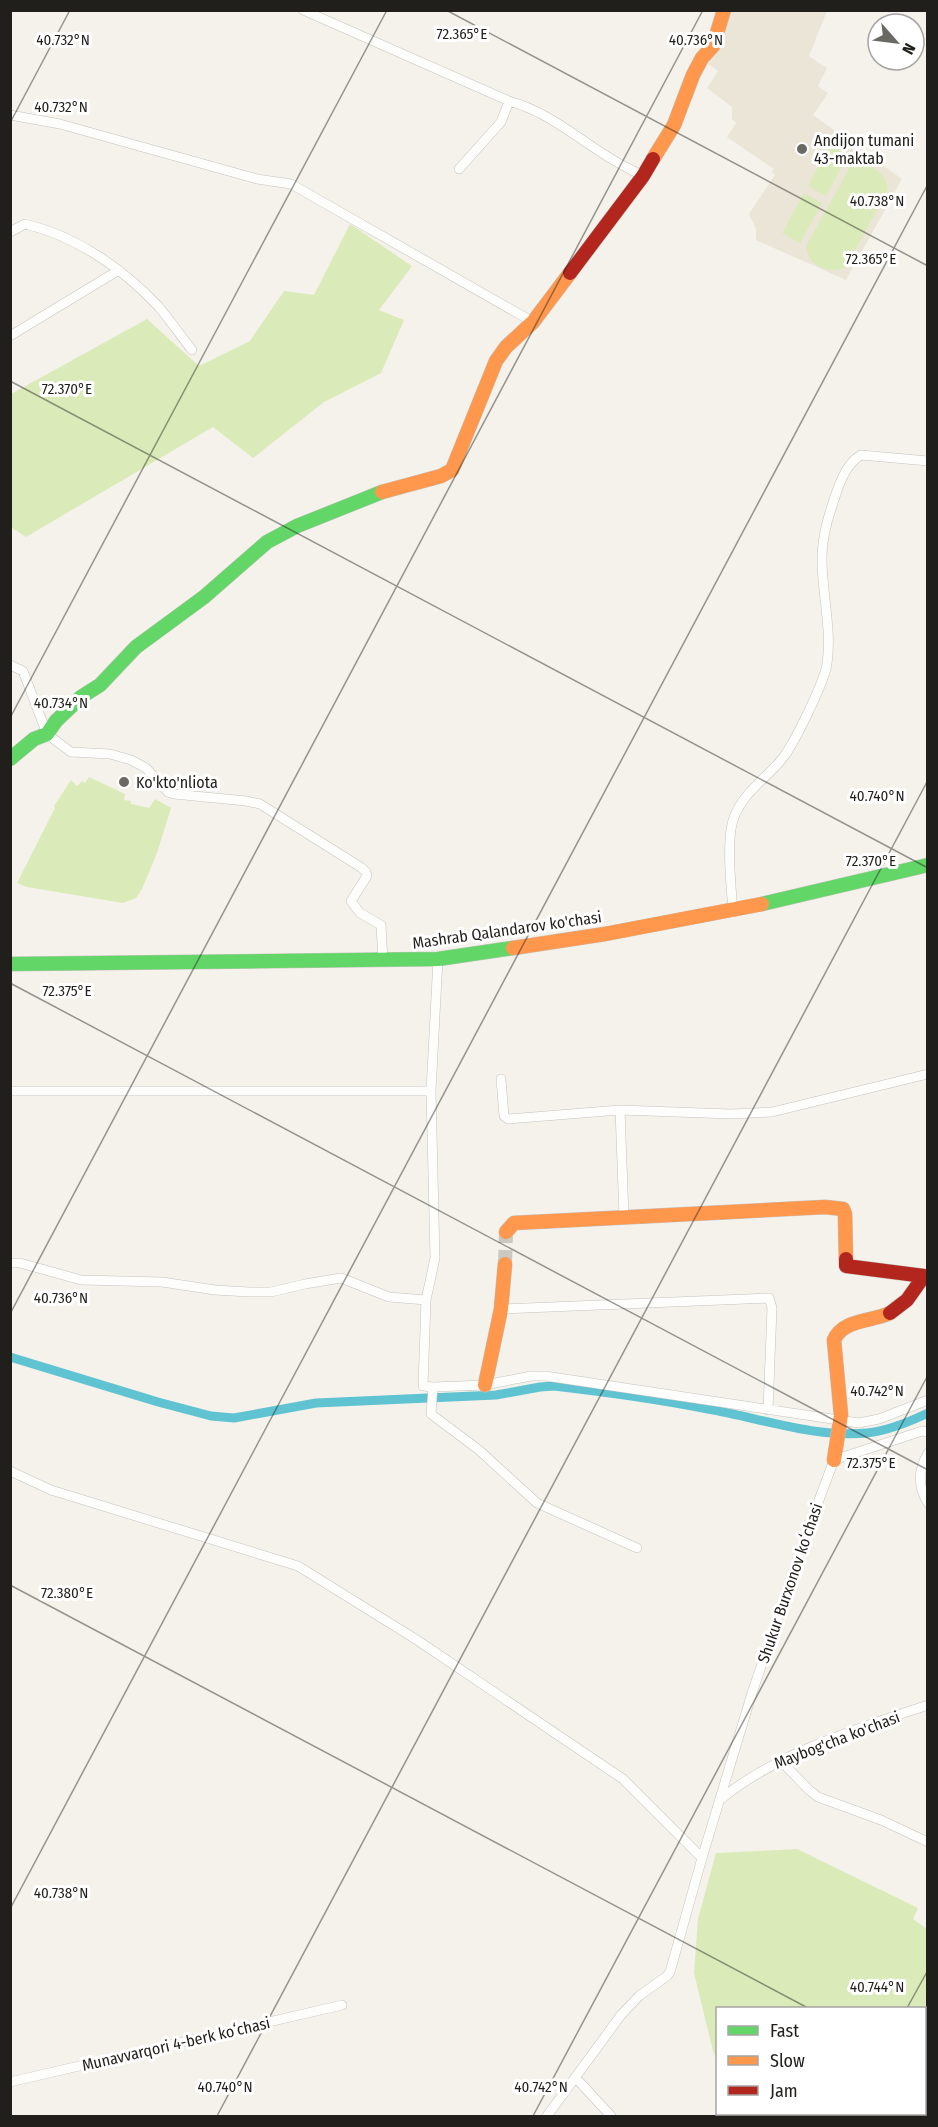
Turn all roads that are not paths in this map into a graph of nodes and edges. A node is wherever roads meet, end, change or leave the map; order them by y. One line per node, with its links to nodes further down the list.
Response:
1 (303, 10): 3 (street)
2 (724, 10): 6 (street)
3 (509, 101): 5 (street); 6 (street)
4 (10, 115): 9 (street)
5 (459, 170)
6 (643, 176): 9 (street)
7 (10, 232): 8 (street)
8 (119, 270): 10 (street); 11 (street)
9 (533, 322): 14 (street)
10 (10, 336)
11 (192, 350)
12 (927, 461): 17 (street)
13 (10, 665): 14 (street)
14 (47, 734): 15 (street); 19 (street)
15 (10, 759)
16 (927, 865): 17 (street, Mashrab Qalandarov ko'chasi)
17 (733, 910): 18 (street, Mashrab Qalandarov ko'chasi)
18 (438, 959): 19 (street, Mashrab Qalandarov ko'chasi); 24 (street)
19 (383, 961): 20 (street, Mashrab Qalandarov ko'chasi)
20 (10, 964)
21 (927, 1074): 25 (street)
22 (501, 1079): 25 (street)
23 (10, 1091): 24 (street)
24 (431, 1091): 31 (street)
25 (620, 1110): 26 (street)
26 (624, 1217): 27 (street); 30 (street)
27 (506, 1232)
28 (10, 1263): 31 (street)
29 (505, 1264): 32 (street)
30 (926, 1270): 37 (street)
31 (426, 1300): 34 (street)
32 (501, 1309): 33 (street); 36 (street)
33 (486, 1385): 34 (street); 36 (street)
34 (433, 1389): 43 (street)
35 (927, 1400): 37 (street)
36 (768, 1410): 37 (street)
37 (839, 1424): 39 (street)
38 (927, 1432): 39 (street)
39 (834, 1459): 46 (street, Shukur Burxonov koʻchasi)
40 (926, 1459): 42 (street)
41 (10, 1471): 48 (street)
42 (927, 1503)
43 (637, 1548)
44 (927, 1706): 45 (street, Maybog'cha ko'chasi)
45 (780, 1760): 46 (street, Maybog'cha ko'chasi); 47 (street)
46 (719, 1800): 48 (street, Shukur Burxonov koʻchasi)
47 (927, 1842)
48 (702, 1858): 50 (street, Shukur Burxonov koʻchasi)
49 (342, 2005): 51 (street, Munavvarqori 4-berk koʻchasi)
50 (575, 2077): 52 (street); 53 (street, Shukur Burxonov koʻchasi)
51 (10, 2082)
52 (601, 2112): 54 (street)
53 (547, 2116)
54 (611, 2116)

